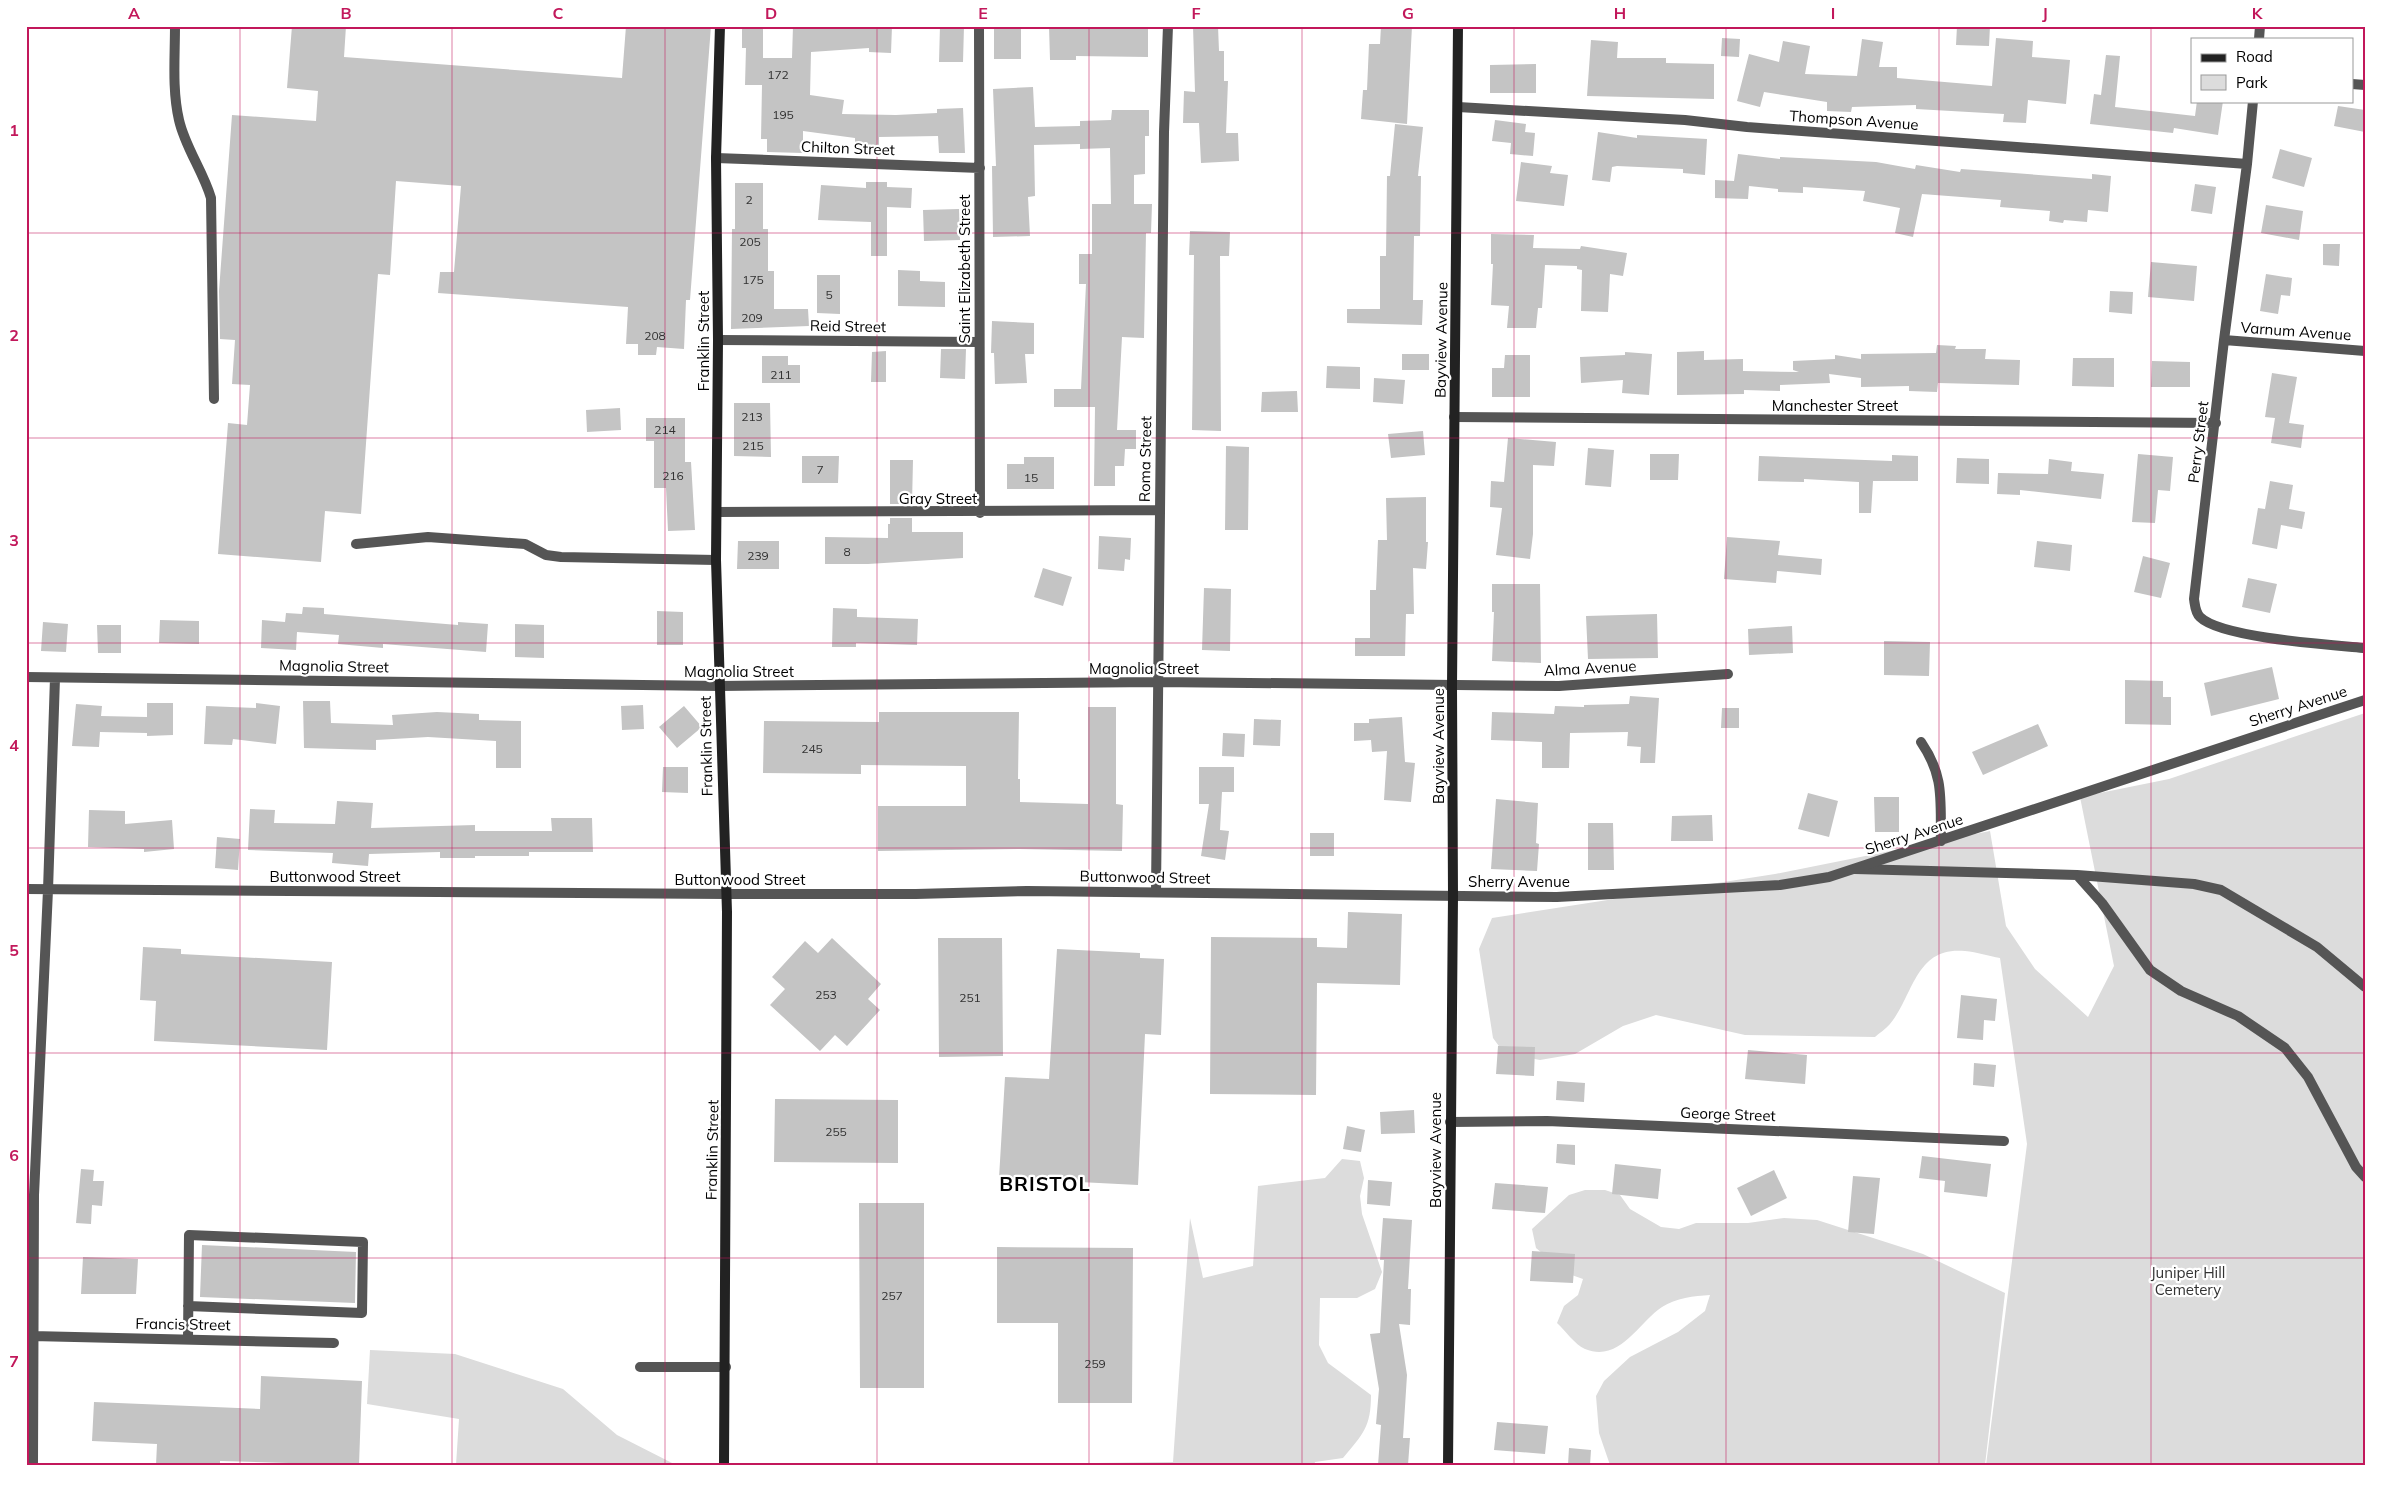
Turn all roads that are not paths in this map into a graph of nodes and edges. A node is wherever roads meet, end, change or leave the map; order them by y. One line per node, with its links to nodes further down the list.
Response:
1 (175, 26): 15 (street)
2 (720, 26): 8 (street, Franklin Street)
3 (979, 26): 10 (street, Saint Elizabeth Street)
4 (1168, 26): 18 (street, Roma Street)
5 (1458, 26): 7 (street, Bayview Avenue)
6 (2253, 102): 9 (street, Perry Street)
7 (1458, 107): 9 (street, Thompson Avenue); 16 (street, Bayview Avenue)
8 (716, 158): 10 (street, Chilton Street); 11 (street, Franklin Street)
9 (2247, 164): 12 (street, Perry Street)
10 (980, 168): 13 (street, Saint Elizabeth Street)
11 (718, 340): 13 (street, Reid Street); 19 (street, Franklin Street)
12 (2224, 340): 14 (street, Varnum Avenue); 17 (street, Perry Street)
13 (978, 342): 20 (street, Saint Elizabeth Street)
14 (2365, 351)
15 (214, 399)
16 (1454, 417): 17 (street, Manchester Street); 29 (street, Bayview Avenue)
17 (2216, 423): 23 (street, Perry Street)
18 (1159, 510): 20 (street, Gray Street); 27 (street, Roma Street)
19 (717, 512): 20 (street, Gray Street); 22 (street, Franklin Street)
20 (980, 513)
21 (356, 544): 22 (street)
22 (716, 560): 28 (street, Franklin Street)
23 (2365, 648)
24 (1728, 674): 29 (street, Alma Avenue)
25 (26, 677): 26 (street, Magnolia Street)
26 (54, 678): 28 (street, Magnolia Street); 36 (street)
27 (1158, 682): 28 (street, Magnolia Street); 29 (street, Magnolia Street); 37 (street, Roma Street)
28 (719, 686): 38 (street, Franklin Street)
29 (1452, 686): 39 (street, Bayview Avenue)
30 (2365, 700): 32 (street, Sherry Avenue)
31 (1921, 742): 32 (street)
32 (1941, 841): 33 (street, Sherry Avenue)
33 (1854, 869): 34 (street); 39 (street, Sherry Avenue)
34 (2077, 875): 40 (street); 43 (street)
35 (26, 889): 36 (street, Buttonwood Street)
36 (48, 890): 38 (street, Buttonwood Street); 45 (street)
37 (1156, 892): 38 (street, Buttonwood Street); 39 (street, Buttonwood Street)
38 (725, 894): 49 (street, Franklin Street)
39 (1454, 896): 41 (street, Bayview Avenue)
40 (2365, 988)
41 (1450, 1122): 42 (street, George Street); 52 (street, Bayview Avenue)
42 (2004, 1141)
43 (2365, 1177)
44 (188, 1306): 44 (street); 46 (street)
45 (32, 1336): 46 (street, Francis Street); 50 (street)
46 (188, 1339): 47 (street, Francis Street)
47 (334, 1343)
48 (640, 1367): 49 (street)
49 (726, 1368): 51 (street, Franklin Street)
50 (33, 1465)
51 (724, 1465)
52 (1448, 1465)

